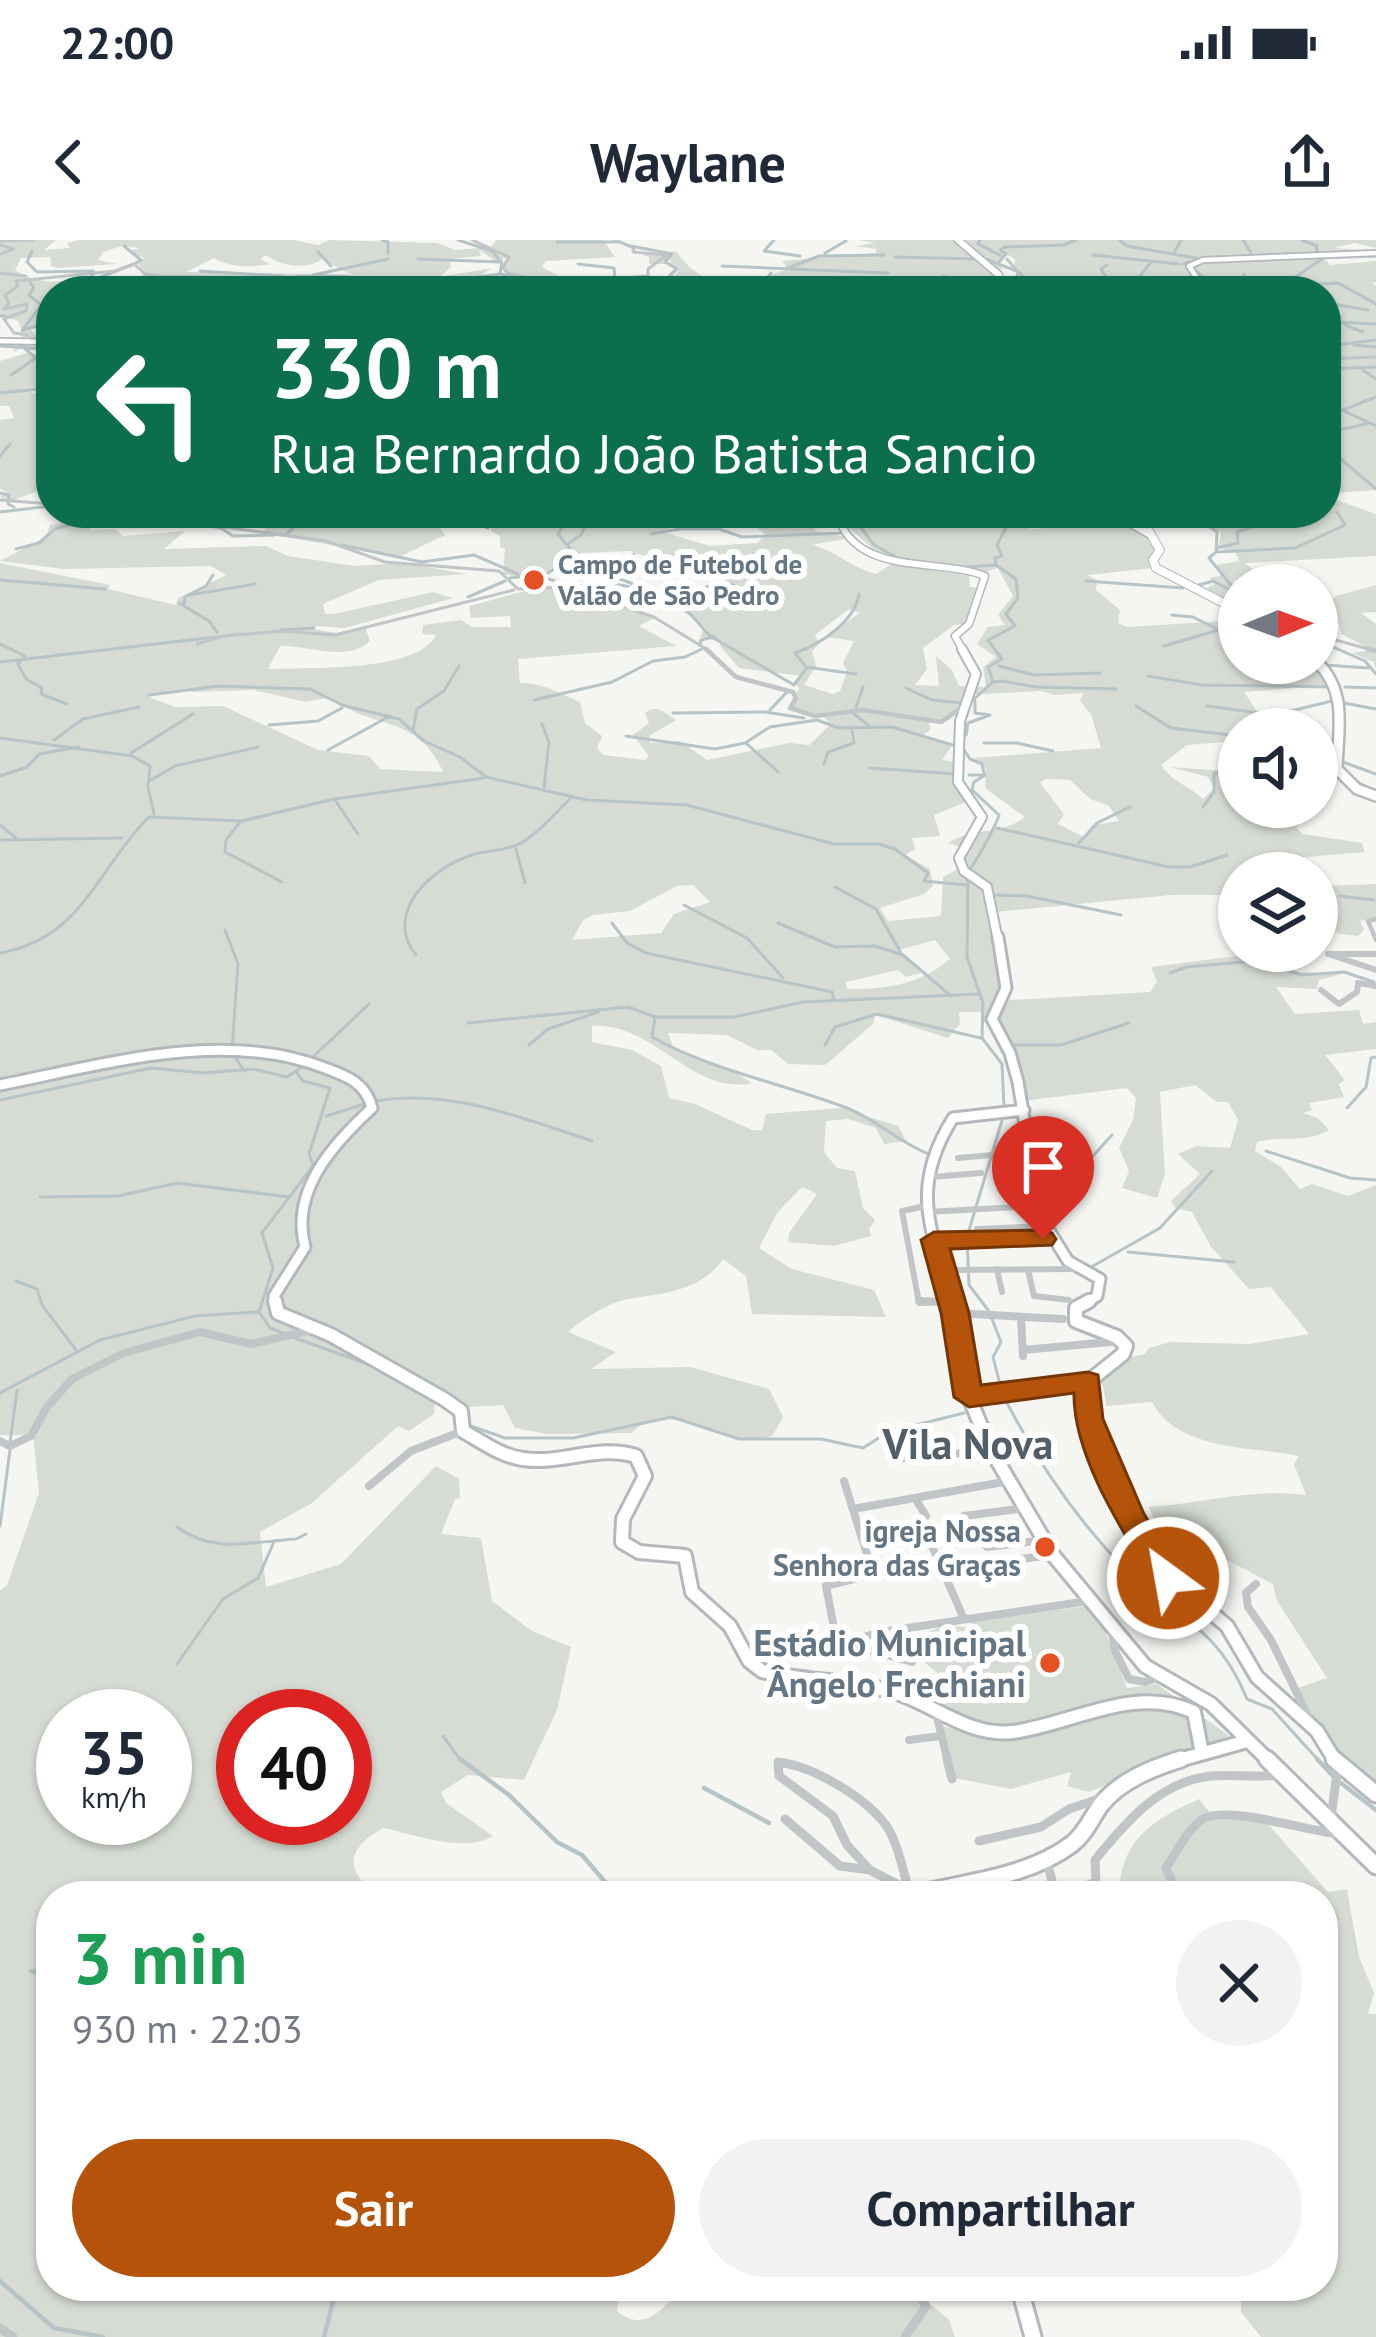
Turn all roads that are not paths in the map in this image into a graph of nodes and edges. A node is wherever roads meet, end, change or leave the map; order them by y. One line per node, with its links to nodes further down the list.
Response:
1 (32, 240): 5 (street)
2 (472, 240): 12 (street)
3 (615, 240): 13 (street)
4 (958, 240): 14 (main road)
5 (0, 243): 7 (street)
6 (1376, 253): 16 (street)
7 (0, 254)
8 (1007, 259): 15 (street)
9 (0, 273): 17 (street)
10 (45, 276): 11 (street)
11 (158, 276)
12 (517, 276)
13 (644, 276)
14 (998, 276)
15 (1016, 276)
16 (1196, 276)
17 (31, 277): 18 (street); 19 (street)
18 (36, 277)
19 (27, 340): 20 (street); 21 (street)
20 (0, 341)
21 (36, 341)
22 (1376, 357): 23 (street)
23 (1341, 358)
24 (0, 500): 25 (street)
25 (36, 503)
26 (231, 528): 31 (street)
27 (842, 528): 37 (street)
28 (1138, 528): 30 (street)
29 (1147, 528): 30 (main road)
30 (1152, 536): 32 (main road)
31 (518, 590): 34 (street); 37 (street)
32 (1218, 600)
33 (1338, 641): 35 (street)
34 (197, 644)
35 (1376, 651)
36 (1337, 684): 38 (main road)
37 (965, 705): 46 (street)
38 (1376, 796)
39 (1376, 919): 40 (street)
40 (1376, 941)
41 (1376, 953): 42 (street)
42 (1376, 970)
43 (1376, 986): 44 (street)
44 (1322, 990)
45 (0, 1085): 67 (street)
46 (1024, 1110): 47 (street); 51 (street)
47 (1027, 1153): 48 (street); 52 (street)
48 (958, 1158)
49 (1060, 1160): 52 (street)
50 (981, 1173): 51 (street)
51 (927, 1177): 54 (street)
52 (1036, 1191): 53 (street)
53 (1036, 1206): 54 (street); 56 (street)
54 (926, 1209): 57 (street); 64 (street)
55 (977, 1229): 56 (street)
56 (1045, 1232): 57 (street); 59 (street)
57 (934, 1240): 60 (street)
58 (997, 1269): 60 (street); 61 (street); 62 (street)
59 (1080, 1269): 61 (street); 68 (street)
60 (945, 1270): 64 (street)
61 (1028, 1270): 63 (street)
62 (1002, 1292)
63 (1069, 1300)
64 (954, 1307): 65 (street); 70 (street)
65 (1021, 1317): 66 (street); 68 (street)
66 (1063, 1318)
67 (315, 1329): 71 (street); 72 (street)
68 (1124, 1341): 69 (street)
69 (1088, 1382): 70 (street); 95 (street)
70 (969, 1397): 73 (street)
71 (464, 1431): 77 (street); 94 (street)
72 (0, 1441)
73 (991, 1450): 74 (street); 76 (street)
74 (893, 1459)
75 (844, 1480): 80 (street)
76 (1009, 1481): 78 (street); 79 (street)
77 (369, 1486)
78 (915, 1498): 80 (street); 81 (street)
79 (1025, 1508): 82 (street); 85 (street)
80 (852, 1509): 91 (street)
81 (926, 1516)
82 (964, 1516)
83 (928, 1537): 90 (street)
84 (976, 1537): 85 (street)
85 (1045, 1540): 86 (street)
86 (1053, 1555): 87 (street); 89 (street)
87 (990, 1574)
88 (1256, 1585): 95 (street)
89 (1089, 1600): 90 (street); 98 (street)
90 (964, 1619): 91 (street)
91 (840, 1644): 92 (street); 93 (street)
92 (797, 1656)
93 (912, 1662)
94 (935, 1709): 96 (street); 99 (street)
95 (1317, 1731): 101 (street)
96 (941, 1736): 97 (street); 102 (street)
97 (909, 1740)
98 (1247, 1741): 99 (street); 100 (street)
99 (1202, 1753): 104 (street)
100 (1279, 1775): 106 (street); 116 (street)
101 (1338, 1775): 103 (street); 106 (street)
102 (952, 1778)
103 (1376, 1794)
104 (1108, 1796): 108 (street); 109 (street)
105 (785, 1819): 111 (street)
106 (1330, 1821): 107 (street)
107 (1342, 1834): 110 (street); 117 (street)
108 (980, 1841)
109 (1046, 1858): 114 (street); 115 (street)
110 (1376, 1866)
111 (870, 1870): 112 (street); 113 (street)
112 (888, 1881)
113 (904, 1881)
114 (974, 1881)
115 (1053, 1881)
116 (1096, 1881)
117 (1172, 1881)
118 (923, 2301): 122 (street)
119 (1023, 2301): 123 (street)
120 (0, 2327): 121 (street)
121 (13, 2337)
122 (905, 2337)
123 (1033, 2337)

